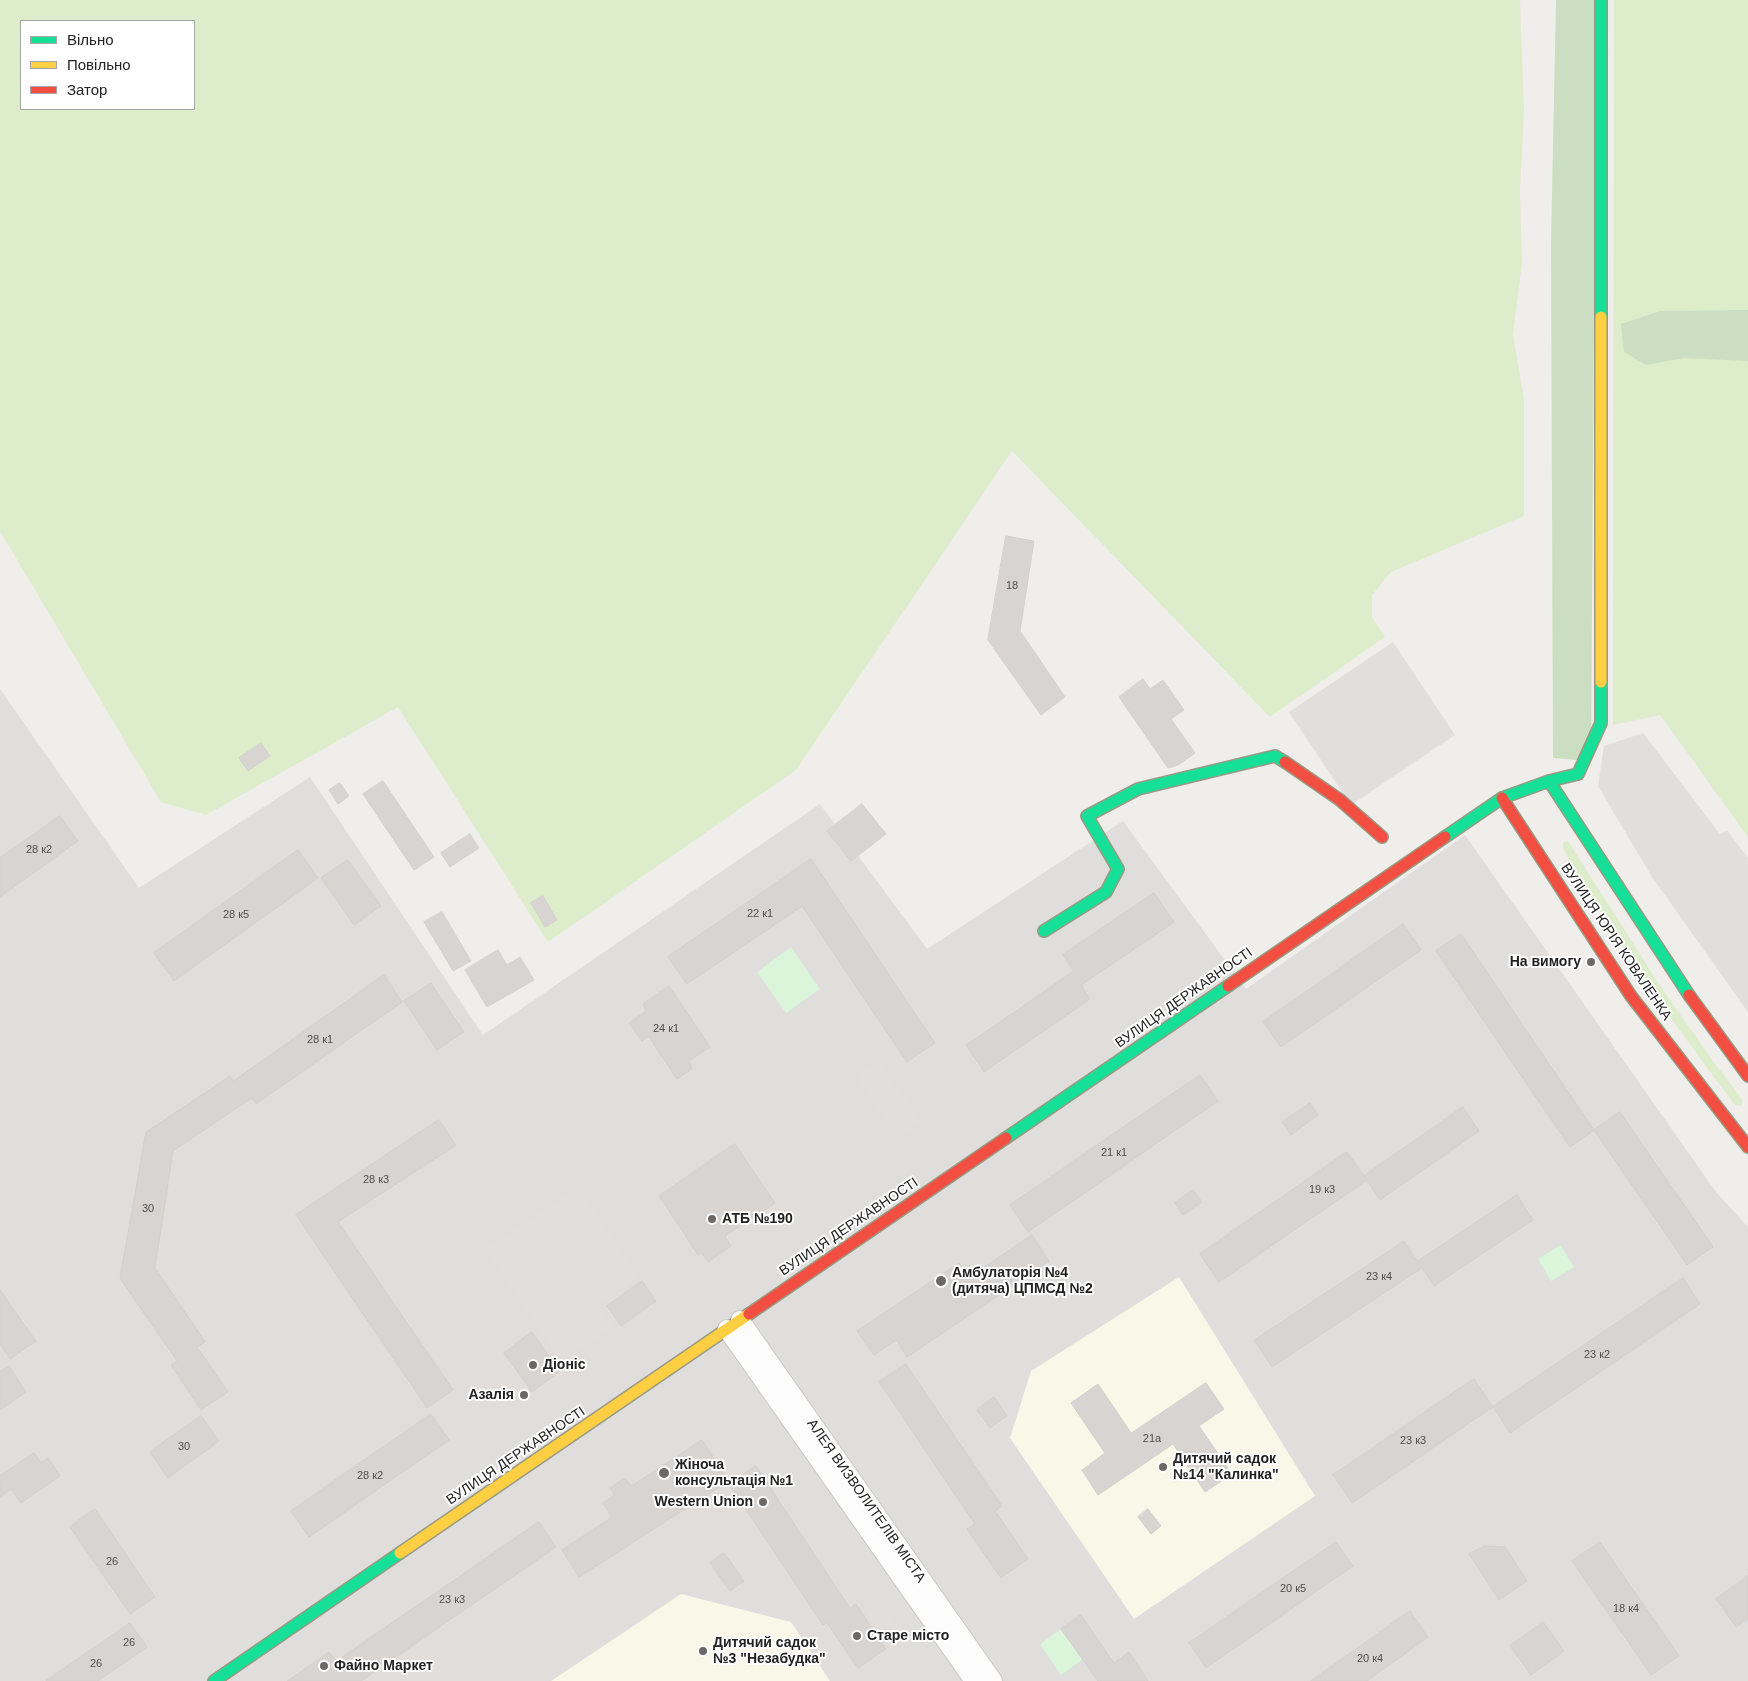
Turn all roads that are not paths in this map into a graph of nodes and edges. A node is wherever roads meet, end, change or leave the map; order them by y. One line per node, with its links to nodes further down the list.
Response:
1 (1601, 0): 2 (street, ВУЛИЦЯ ДЕРЖАВНОСТІ)
2 (1549, 781): 3 (street, ВУЛИЦЯ ДЕРЖАВНОСТІ); 6 (street)
3 (1502, 798): 7 (street, ВУЛИЦЯ ЮРІЯ КОВАЛЕНКА); 8 (street, ВУЛИЦЯ ДЕРЖАВНОСТІ)
4 (1382, 837): 5 (street)
5 (1044, 932)
6 (1748, 1076)
7 (1748, 1147)
8 (734, 1325): 9 (street, ВУЛИЦЯ ДЕРЖАВНОСТІ); 10 (street, АЛЕЯ ВИЗВОЛИТЕЛІВ МІСТА); 11 (street, АЛЕЯ ВИЗВОЛИТЕЛІВ МІСТА)
9 (214, 1681)
10 (974, 1681)
11 (993, 1681)

